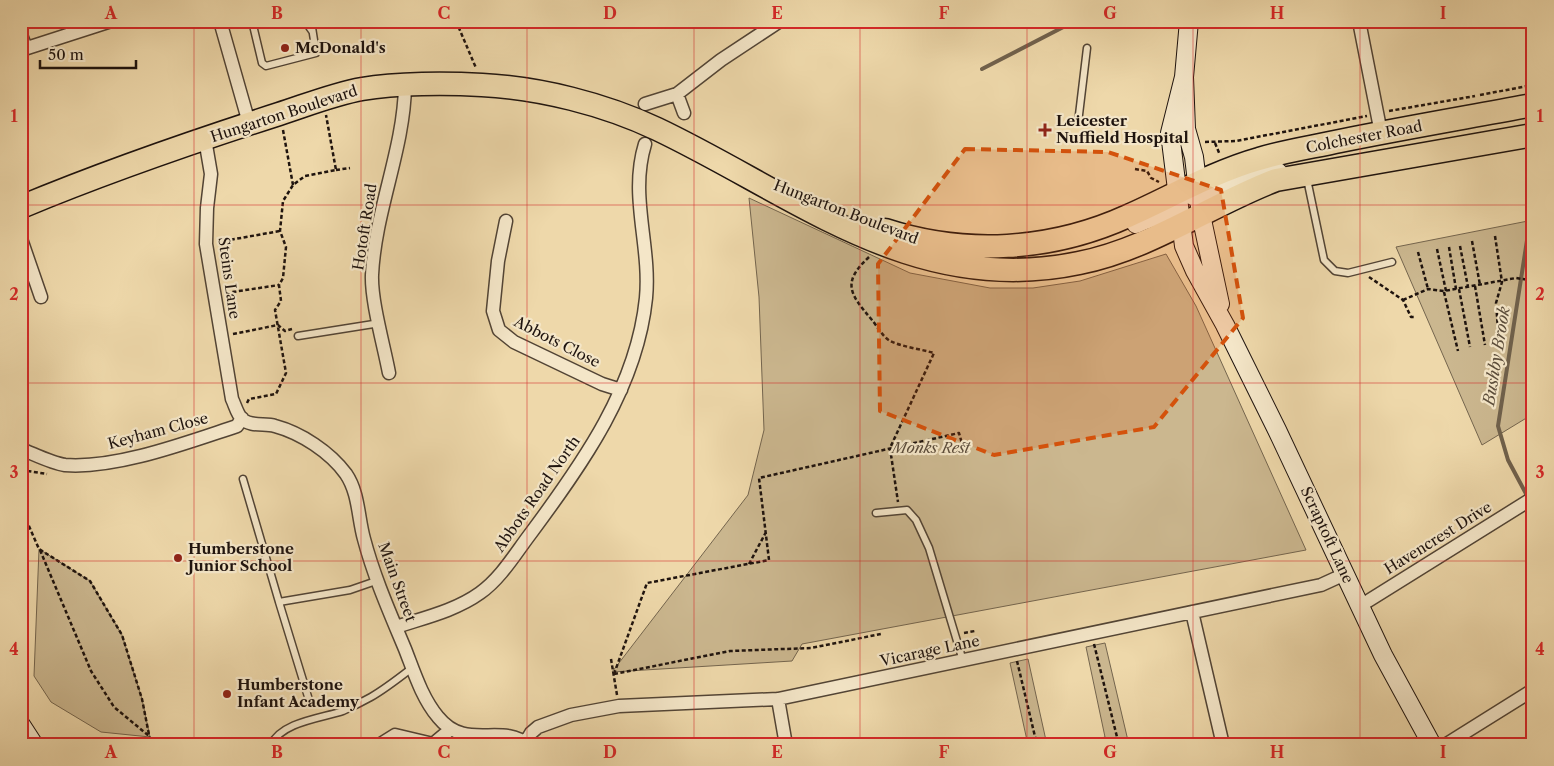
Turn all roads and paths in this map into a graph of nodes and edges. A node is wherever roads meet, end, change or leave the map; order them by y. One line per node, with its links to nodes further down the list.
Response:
1 (111, 21): 13 (street)
2 (220, 21): 23 (street)
3 (252, 21): 10 (lane)
4 (305, 21): 10 (lane)
5 (311, 21): 10 (lane)
6 (456, 21): 15 (path)
7 (780, 21): 17 (street)
8 (1189, 21): 14 (street, Scraptoft Lane)
9 (1359, 21): 25 (street)
10 (312, 31)
11 (21, 35): 13 (street)
12 (1087, 48): 24 (lane)
13 (24, 49)
14 (1184, 77): 36 (street, Scraptoft Lane); 36 (street, Scraptoft Lane)
15 (483, 85): 16 (highway, Hungarton Boulevard); 33 (highway, Hungarton Boulevard)
16 (405, 86): 18 (highway, Hungarton Boulevard); 63 (street, Hotoft Road)
17 (677, 94): 19 (street); 21 (street)
18 (323, 99): 22 (highway, Hungarton Boulevard); 31 (path)
19 (645, 104)
20 (1533, 105): 25 (highway, Colchester Road)
21 (684, 113)
22 (280, 114): 23 (highway, Hungarton Boulevard); 34 (path)
23 (249, 123): 27 (highway, Hungarton Boulevard)
24 (1078, 123)
25 (1381, 133): 36 (highway, Colchester Road)
26 (1533, 135): 32 (highway, Colchester Road)
27 (205, 139): 35 (highway, Hungarton Boulevard); 42 (street, Steins Lane)
28 (645, 144): 73 (street, Abbots Road North)
29 (350, 168): 31 (path)
30 (1135, 169): 36 (path)
31 (336, 170): 34 (path)
32 (1303, 175): 36 (highway, Colchester Road); 49 (lane)
33 (751, 176): 36 (highway, Hungarton Boulevard); 36 (highway, Hungarton Boulevard)
34 (293, 185): 38 (path)
35 (21, 207)
36 (1189, 207): 65 (street, Scraptoft Lane); 65 (street, Scraptoft Lane)
37 (506, 221): 73 (street, Abbots Close)
38 (280, 231): 42 (path); 52 (path)
39 (1495, 236): 51 (path)
40 (21, 239): 60 (street)
41 (1472, 241): 53 (path)
42 (206, 244): 59 (street, Steins Lane)
43 (1460, 246): 55 (path)
44 (1448, 247): 57 (path)
45 (1437, 249): 58 (path)
46 (873, 252): 76 (path)
47 (1418, 252): 56 (path)
48 (1392, 262): 49 (lane)
49 (1359, 270): 61 (path)
50 (1529, 280): 51 (path)
51 (1502, 282): 53 (path); 68 (path)
52 (279, 285): 59 (path); 64 (path)
53 (1480, 285): 54 (path)
54 (1476, 286): 55 (path); 69 (path)
55 (1468, 287): 57 (path)
56 (1428, 289): 58 (path); 61 (path)
57 (1457, 289): 58 (path); 70 (path)
58 (1445, 291): 71 (path)
59 (215, 295): 66 (street, Steins Lane)
60 (41, 297)
61 (1403, 300): 62 (path)
62 (1414, 318)
63 (380, 323): 67 (lane); 72 (street, Hotoft Road)
64 (278, 325): 66 (path); 67 (path); 74 (path)
65 (1225, 325): 86 (street, Scraptoft Lane)
66 (221, 336): 74 (street, Steins Lane)
67 (298, 336)
68 (1495, 339)
69 (1485, 345)
70 (1470, 347)
71 (1458, 351)
72 (389, 373)
73 (621, 390): 91 (street, Abbots Road North)
74 (242, 418): 77 (street, Keyham Close); 87 (street, Main Street)
75 (962, 447): 76 (path)
76 (890, 448): 81 (path); 83 (path)
77 (21, 449)
78 (243, 479): 88 (lane)
79 (1528, 501): 89 (street, Havencrest Drive)
80 (21, 508): 84 (path)
81 (899, 511): 82 (lane); 96 (lane)
82 (876, 513)
83 (766, 532): 85 (path); 85 (path)
84 (39, 549): 105 (path); 105 (path)
85 (749, 564): 98 (path)
86 (1345, 574): 89 (street, Scraptoft Lane); 90 (street, Vicarage Lane)
87 (376, 581): 88 (lane); 91 (street, Main Street)
88 (279, 602): 100 (lane)
89 (1360, 606): 115 (street, Scraptoft Lane)
90 (1192, 612): 92 (street, Vicarage Lane); 114 (street)
91 (396, 627): 97 (street, Main Street)
92 (1092, 633): 94 (street, Vicarage Lane); 113 (path)
93 (881, 634): 98 (path)
94 (1014, 650): 96 (street, Vicarage Lane); 112 (path)
95 (611, 659): 98 (path)
96 (963, 661): 101 (street, Vicarage Lane)
97 (412, 668): 104 (street, Main Street); 109 (lane)
98 (614, 674): 102 (path)
99 (1533, 690): 116 (street)
100 (309, 700)
101 (778, 700): 102 (street, Vicarage Lane); 111 (street)
102 (619, 706): 106 (street, Vicarage Lane)
103 (21, 725): 107 (street)
104 (451, 729): 106 (street, Main Street); 110 (street)
105 (150, 737): 108 (path)
106 (526, 744)
107 (34, 745)
108 (151, 745)
109 (271, 745)
110 (379, 745)
111 (786, 745)
112 (1037, 745)
113 (1111, 745)
114 (1223, 745)
115 (1432, 745)
116 (1445, 745)

